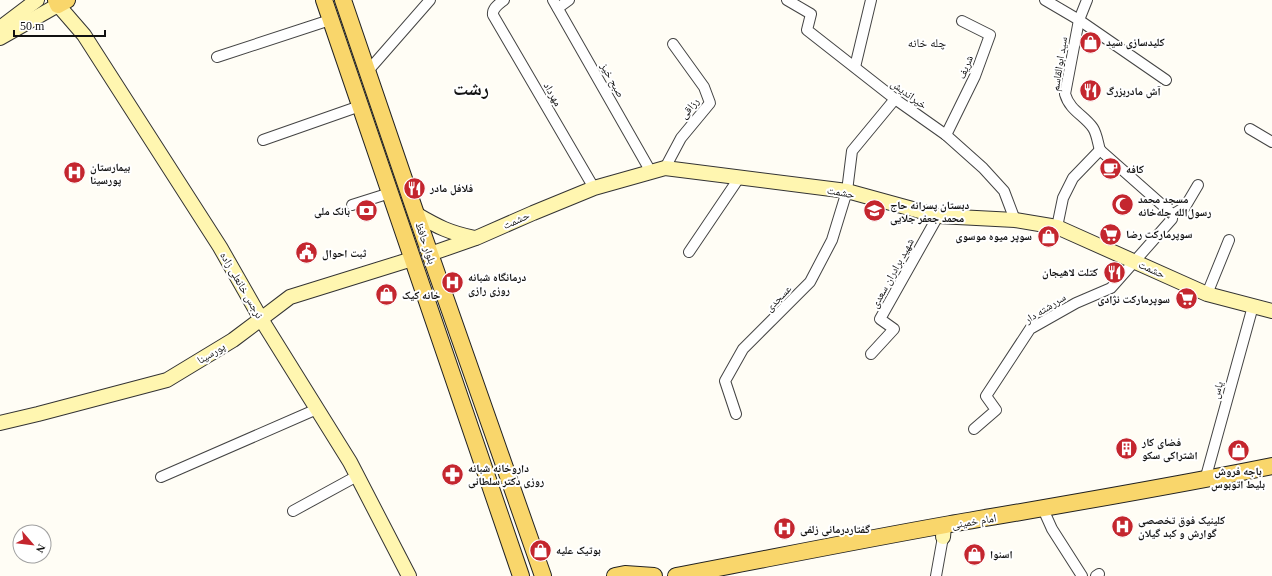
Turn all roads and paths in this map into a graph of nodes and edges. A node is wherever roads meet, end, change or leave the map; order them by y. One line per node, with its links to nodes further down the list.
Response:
1 (37, 0): 16 (main road)
2 (324, 0): 13 (main road, بلوار حافظ)
3 (343, 0): 21 (main road, بلوار حافظ)
4 (430, 0): 21 (street)
5 (504, 0): 34 (street, مهرداد)
6 (569, 0): 12 (street)
7 (787, 0): 20 (street, خیراندیش)
8 (871, 0): 20 (street)
9 (1045, 0): 14 (street)
10 (1087, 0): 14 (street, سید ابوالقاسم)
11 (60, 2): 17 (main road); 52 (main road, نرجس خانعلی زاده)
12 (556, 4): 31 (street, صبح خیز)
13 (330, 20): 19 (street); 24 (main road, بلوار حافظ)
14 (1079, 20): 22 (street); 29 (street, سید ابوالقاسم)
15 (962, 21): 26 (street, شریف)
16 (0, 28)
17 (0, 38)
18 (673, 44): 30 (street, رزاقی)
19 (217, 57)
20 (855, 67): 23 (street, خیراندیش)
21 (367, 72): 38 (main road, بلوار حافظ)
22 (1166, 80)
23 (895, 99): 26 (street, خیراندیش); 35 (street, عسجدی)
24 (360, 106): 27 (street); 36 (main road, بلوار حافظ)
25 (1250, 129): 28 (street)
26 (946, 135): 41 (street, خیراندیش)
27 (263, 140)
28 (1272, 142)
29 (1100, 150): 39 (street); 42 (street)
30 (665, 168): 31 (main road, حشمت); 32 (main road, حشمت)
31 (651, 172): 34 (main road, حشمت)
32 (739, 178): 35 (main road, حشمت); 45 (street)
33 (1198, 185): 39 (street)
34 (594, 188): 43 (main road, حشمت)
35 (847, 192): 40 (main road, حشمت); 55 (street, عسجدی)
36 (390, 193): 37 (street); 47 (main road, بلوار حافظ)
37 (352, 205)
38 (416, 214): 43 (main road); 46 (main road, بلوار حافظ)
39 (1172, 215): 48 (street)
40 (938, 216): 41 (main road, حشمت); 53 (street, شهید برادران سعدی)
41 (1015, 220): 42 (main road, حشمت)
42 (1057, 227): 48 (main road, حشمت)
43 (476, 238): 46 (main road, حشمت)
44 (1229, 240): 49 (street)
45 (689, 252)
46 (430, 254): 47 (main road); 68 (main road, بلوار حافظ)
47 (412, 258): 52 (main road, پورسینا); 67 (main road, بلوار حافظ)
48 (1134, 262): 49 (main road, حشمت); 57 (street, سررشته دار)
49 (1207, 294): 50 (main road, حشمت)
50 (1253, 306): 51 (main road, حشمت); 61 (street, یاس)
51 (1272, 311)
52 (261, 319): 54 (main road, نرجس خانعلی زاده); 56 (main road, پورسینا)
53 (871, 354)
54 (317, 408): 59 (main road, نرجس خانعلی زاده); 60 (street)
55 (736, 414)
56 (0, 423)
57 (974, 429)
58 (1272, 466): 61 (main road, امام خمینی)
59 (357, 476): 63 (street); 66 (main road, نرجس خانعلی زاده)
60 (161, 477)
61 (1204, 480): 62 (main road, امام خمینی)
62 (1042, 509): 64 (main road, امام خمینی); 73 (street)
63 (293, 511)
64 (944, 531): 65 (main road, امام خمینی); 72 (street)
65 (728, 571): 71 (main road, امام خمینی)
66 (409, 576)
67 (521, 576)
68 (543, 576)
69 (615, 576): 70 (main road)
70 (654, 576)
71 (676, 576)
72 (936, 576)
73 (1082, 576)

